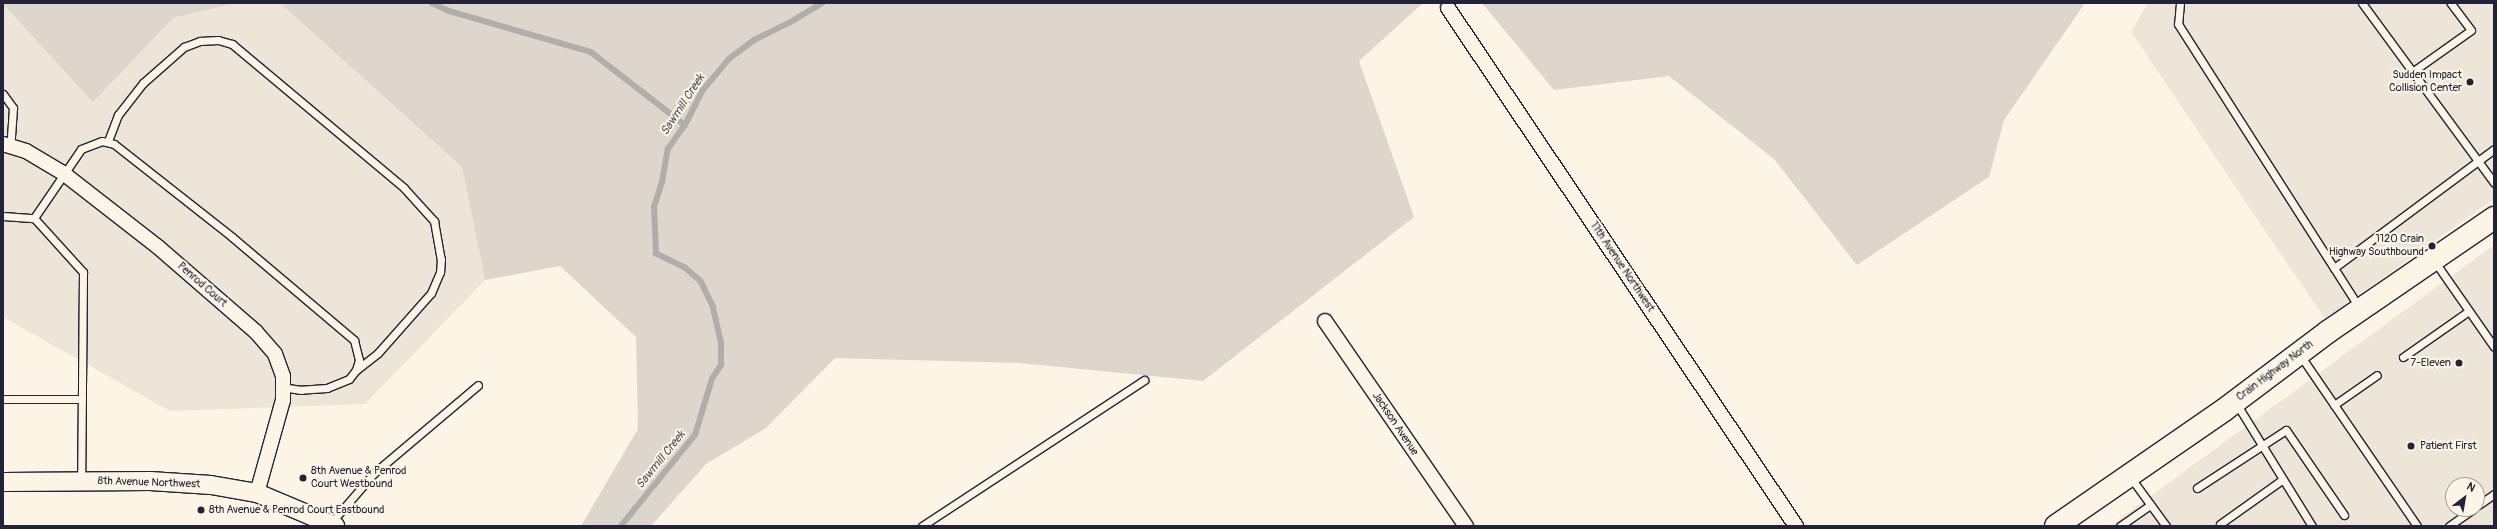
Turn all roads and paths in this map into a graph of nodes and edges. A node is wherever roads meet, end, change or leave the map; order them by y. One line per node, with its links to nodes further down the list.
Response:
1 (2180, 3): 17 (lane)
2 (2362, 3): 5 (lane)
3 (2451, 3): 5 (lane)
4 (1448, 8): 49 (street, 11th Avenue Northwest)
5 (2412, 72): 10 (lane)
6 (3, 94): 8 (lane)
7 (108, 141): 11 (lane); 24 (lane); 24 (lane)
8 (7, 146): 11 (street, Penrod Court)
9 (2494, 149): 10 (lane)
10 (2478, 161): 12 (lane); 17 (lane)
11 (63, 173): 14 (lane); 28 (street, Penrod Court)
12 (2494, 184)
13 (3, 216): 14 (lane)
14 (34, 218): 30 (lane)
15 (2493, 219): 16 (main road, Crain Highway North)
16 (2433, 259): 18 (main road, Crain Highway North); 19 (lane)
17 (2334, 268): 18 (lane)
18 (2360, 309): 22 (main road, Crain Highway North)
19 (2469, 311): 21 (lane); 23 (lane)
20 (1325, 321): 48 (street, Jackson Avenue)
21 (2494, 347)
22 (2299, 353): 31 (main road, Crain Highway North); 32 (lane)
23 (2403, 357)
24 (356, 370): 28 (lane)
25 (2377, 375): 32 (lane)
26 (1144, 380): 47 (lane)
27 (478, 385): 46 (lane)
28 (283, 387): 39 (street, Penrod Court)
29 (3, 399): 30 (lane)
30 (82, 399): 36 (lane)
31 (2235, 402): 33 (lane); 34 (main road, Crain Highway North)
32 (2334, 405): 54 (lane)
33 (2262, 447): 35 (lane); 38 (lane); 43 (lane)
34 (2130, 476): 42 (lane); 50 (main road, Crain Highway North)
35 (2282, 480): 45 (lane); 53 (lane)
36 (81, 481): 37 (street, 8th Avenue Northwest); 39 (street, 8th Avenue Northwest)
37 (3, 482)
38 (2197, 488)
39 (257, 493): 46 (street, 8th Avenue Northwest)
40 (2494, 494): 41 (lane)
41 (2485, 500)
42 (2150, 505): 51 (lane); 52 (lane)
43 (2344, 515)
44 (2462, 517): 55 (lane)
45 (2220, 524)
46 (332, 525)
47 (922, 526)
48 (1466, 526)
49 (1796, 526)
50 (2056, 526)
51 (2120, 526)
52 (2166, 526)
53 (2312, 526)
54 (2417, 526)
55 (2449, 526)

